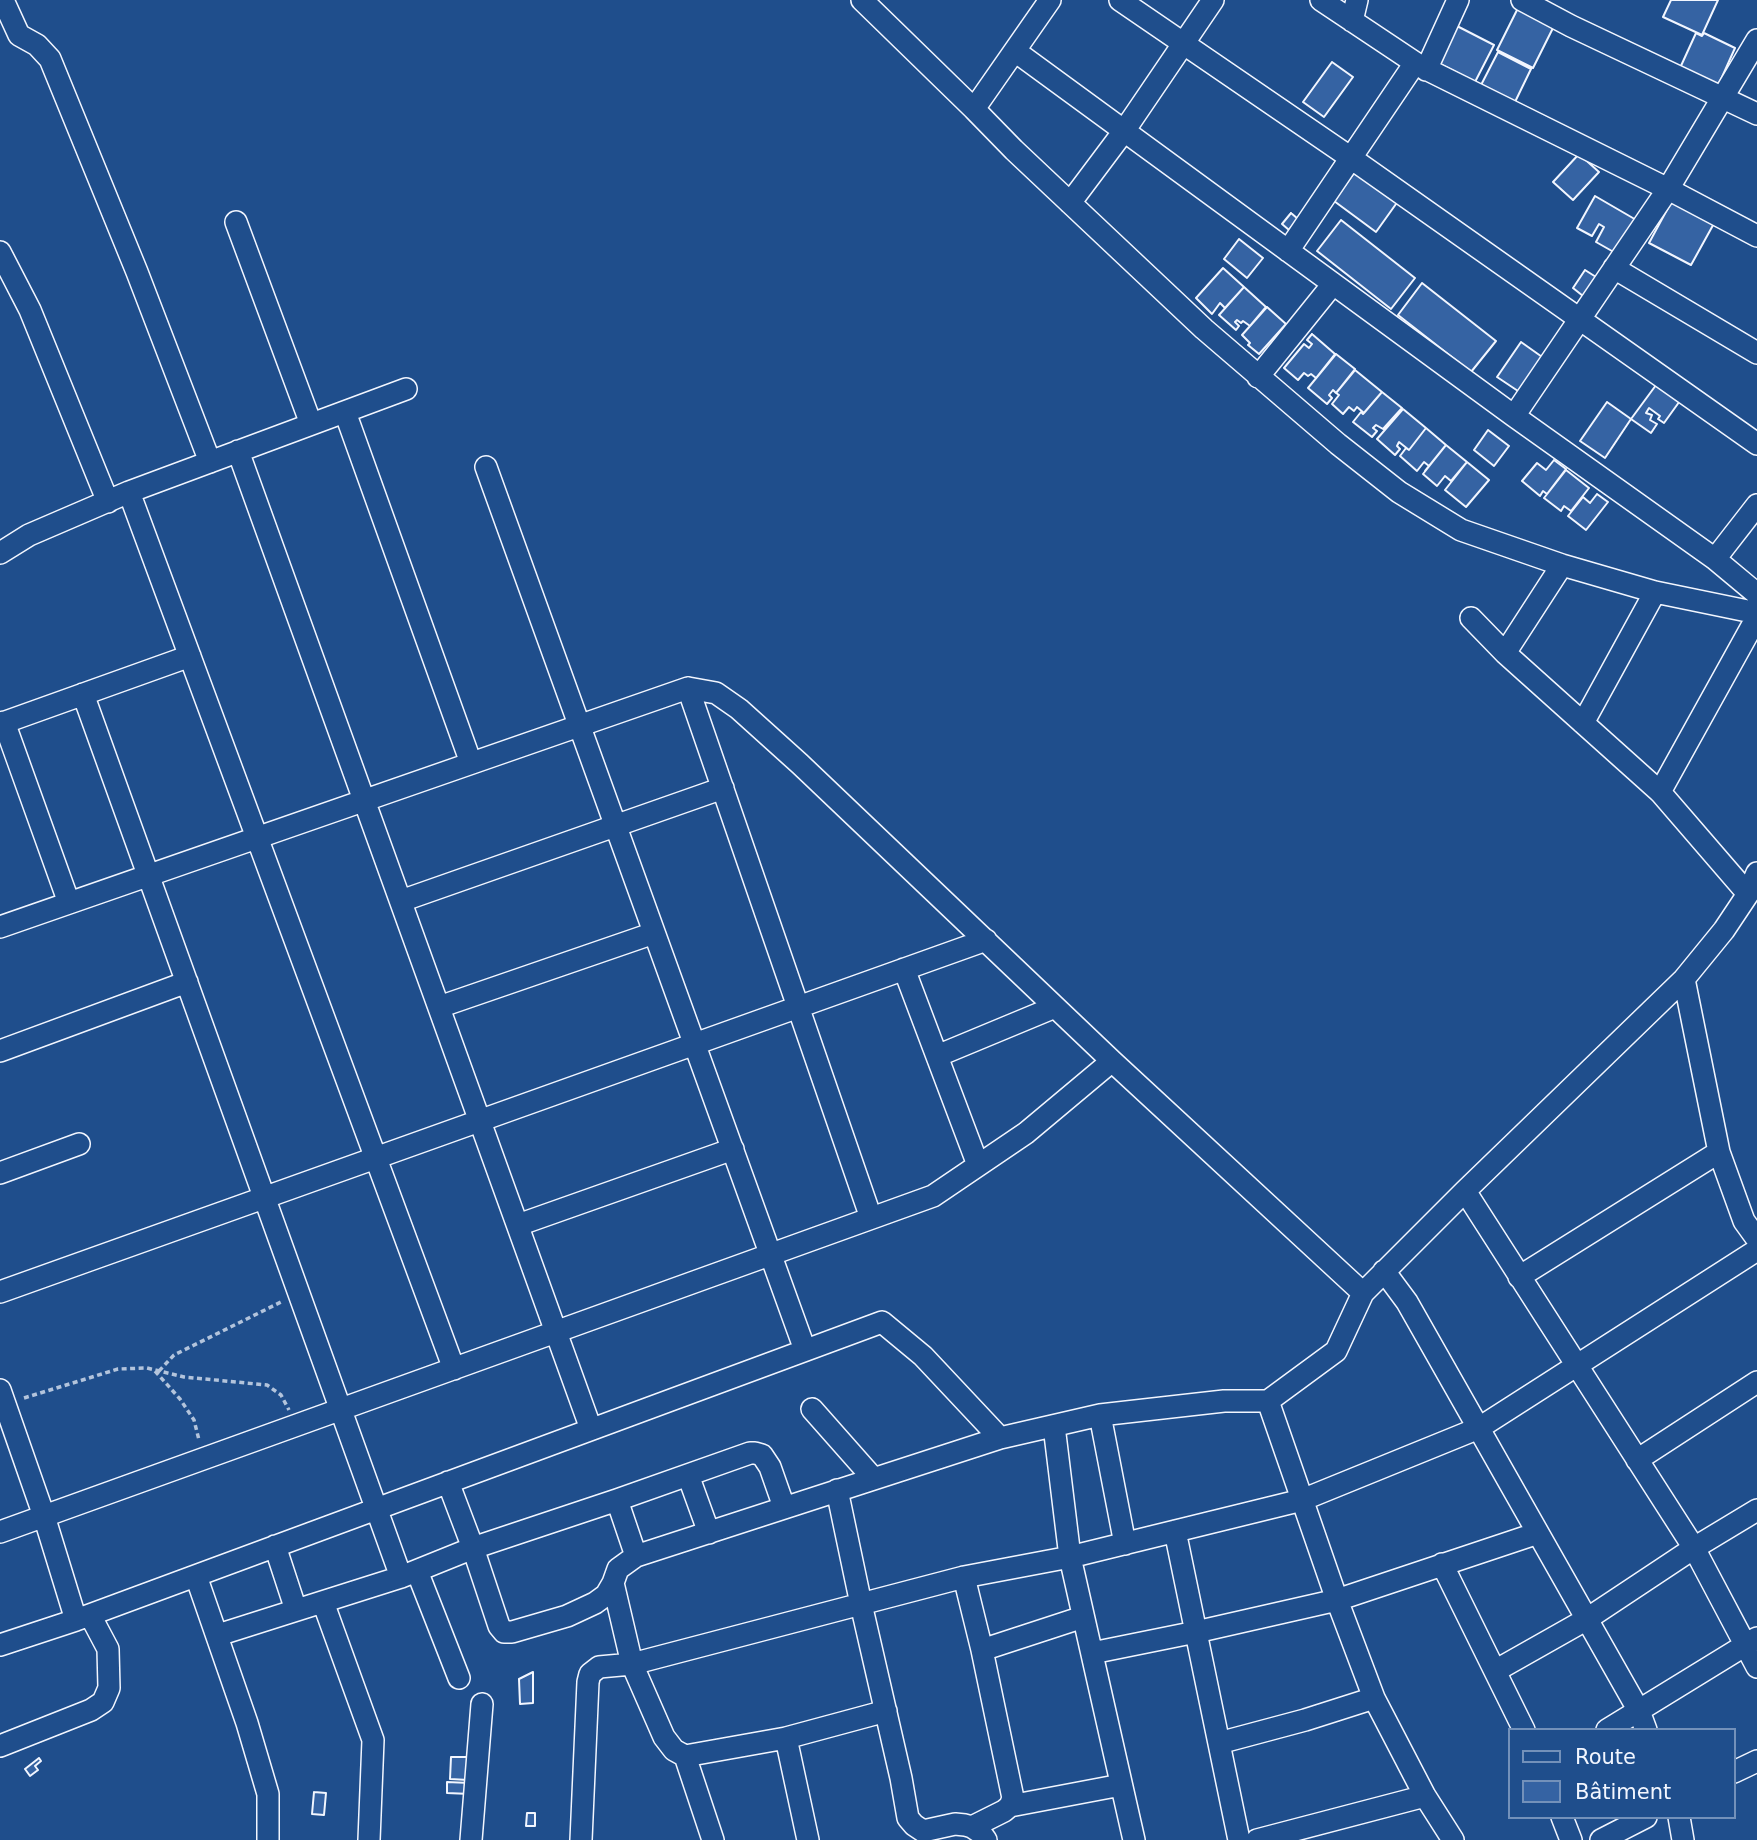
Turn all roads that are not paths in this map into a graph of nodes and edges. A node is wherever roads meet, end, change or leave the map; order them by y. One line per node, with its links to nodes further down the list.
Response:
1 (3, 0): 11 (street)
2 (862, 0): 17 (street)
3 (1050, 0): 14 (street)
4 (1120, 0): 13 (street)
5 (1213, 0): 13 (street)
6 (1321, 0): 10 (street)
7 (1357, 0): 10 (street)
8 (1458, 0): 15 (street)
9 (1522, 0): 16 (street)
10 (1353, 21): 15 (street)
11 (9, 39): 38 (street)
12 (1757, 40): 16 (street)
13 (1183, 43): 19 (street); 20 (street)
14 (1014, 51): 17 (street); 19 (street)
15 (1421, 66): 20 (street); 21 (street)
16 (1723, 97): 18 (street); 21 (street)
17 (974, 109): 22 (street)
18 (1757, 114)
19 (1124, 131): 22 (street); 25 (street)
20 (1351, 158): 25 (street); 29 (street)
21 (1668, 189): 24 (street); 27 (street)
22 (1070, 203): 31 (street)
23 (236, 222): 35 (street)
24 (1757, 236)
25 (1288, 251): 28 (street)
26 (0, 252): 41 (street)
27 (1614, 268): 29 (street); 30 (street)
28 (1333, 284): 31 (street); 34 (street)
29 (1579, 319): 34 (street); 36 (street)
30 (1757, 353)
31 (1258, 377): 45 (street)
32 (406, 389): 33 (street)
33 (345, 412): 35 (street); 57 (street)
34 (1514, 416): 44 (street)
35 (311, 424): 37 (street)
36 (1757, 444)
37 (239, 451): 38 (street); 60 (street)
38 (210, 462): 40 (street)
39 (486, 467): 56 (street)
40 (129, 492): 41 (street); 51 (street)
41 (108, 502): 43 (street)
42 (1757, 505): 44 (street)
43 (1, 547)
44 (1715, 559): 47 (street)
45 (1562, 565): 46 (street); 50 (street)
46 (1656, 592): 48 (street); 55 (street)
47 (1757, 594)
48 (1757, 615): 59 (street)
49 (1471, 618): 50 (street)
50 (1505, 653): 55 (street)
51 (190, 656): 53 (street); 62 (street)
52 (688, 688): 56 (street); 58 (street); 70 (street)
53 (83, 694): 54 (street); 64 (street)
54 (2, 723): 67 (street)
55 (1583, 723): 59 (street)
56 (579, 725): 57 (street); 61 (street)
57 (471, 763): 60 (street)
58 (723, 788): 61 (street); 75 (street)
59 (1660, 792): 65 (street)
60 (364, 800): 62 (street); 66 (street)
61 (615, 825): 66 (street); 69 (street)
62 (257, 838): 64 (street); 85 (street)
63 (1757, 873): 65 (street)
64 (148, 875): 67 (street); 73 (street)
65 (1748, 894): 72 (street)
66 (401, 901): 74 (street)
67 (69, 903): 68 (street)
68 (0, 927)
69 (654, 933): 74 (street); 77 (street)
70 (986, 940): 71 (street); 76 (street)
71 (904, 970): 75 (street); 79 (street)
72 (1684, 979): 84 (street); 88 (street)
73 (187, 982): 78 (street); 89 (street)
74 (439, 1007): 81 (street)
75 (798, 1007): 77 (street); 90 (street)
76 (1055, 1007): 79 (street); 80 (street)
77 (694, 1044): 81 (street); 83 (street)
78 (0, 1051)
79 (937, 1056): 86 (street)
80 (1112, 1061): 86 (street); 98 (street)
81 (480, 1121): 85 (street); 91 (street)
82 (79, 1144): 87 (street)
83 (733, 1149): 91 (street); 94 (street)
84 (1719, 1152): 92 (street); 96 (street)
85 (376, 1158): 89 (street); 102 (street)
86 (978, 1166): 90 (street)
87 (0, 1173)
88 (1465, 1191): 95 (street); 96 (street)
89 (264, 1198): 97 (street); 107 (street)
90 (871, 1218): 94 (street)
91 (518, 1225): 99 (street)
92 (1757, 1240)
93 (1757, 1250): 101 (street)
94 (771, 1254): 99 (street); 100 (street)
95 (1384, 1271): 98 (street); 110 (street)
96 (1519, 1277): 101 (street)
97 (0, 1292)
98 (1363, 1293): 105 (street)
99 (556, 1332): 102 (street); 111 (street)
100 (805, 1350): 111 (street); 112 (street)
101 (1576, 1364): 110 (street); 113 (street)
102 (454, 1369): 107 (street)
103 (1757, 1382): 113 (street)
104 (3, 1397): 123 (street)
105 (1268, 1401): 108 (street); 119 (street)
106 (812, 1409): 115 (street)
107 (341, 1410): 121 (street); 123 (street)
108 (1100, 1415): 109 (street); 128 (street)
109 (1054, 1426): 112 (street); 133 (street)
110 (1479, 1428): 119 (street); 127 (street)
111 (591, 1429): 116 (street)
112 (999, 1438): 115 (street)
113 (1637, 1461): 131 (street)
114 (688, 1475): 118 (street); 120 (street); 126 (street)
115 (873, 1478): 117 (street)
116 (448, 1482): 121 (street); 130 (street)
117 (837, 1490): 120 (street); 141 (street)
118 (617, 1500): 130 (street); 132 (street)
119 (1302, 1500): 124 (street); 139 (street)
120 (784, 1507): 126 (street)
121 (376, 1509): 129 (street); 135 (street)
122 (1757, 1510): 131 (street)
123 (44, 1517): 125 (street); 143 (street)
124 (1175, 1531): 128 (street); 146 (street)
125 (0, 1532)
126 (709, 1533): 132 (street)
127 (1538, 1533): 134 (street); 145 (street)
128 (1125, 1544): 133 (street)
129 (275, 1546): 136 (street); 142 (street)
130 (473, 1548): 135 (street); 138 (street)
131 (1694, 1548): 145 (street); 148 (street)
132 (636, 1556): 138 (street)
133 (1070, 1557): 137 (street); 144 (street)
134 (1442, 1564): 139 (street); 154 (street)
135 (409, 1574): 140 (street); 155 (street)
136 (196, 1576): 143 (street); 147 (street)
137 (964, 1577): 141 (street); 150 (street)
138 (613, 1583): 152 (street)
139 (1337, 1600): 146 (street); 156 (street)
140 (323, 1602): 142 (street); 176 (street)
141 (861, 1604): 152 (street); 158 (street)
142 (296, 1610): 147 (street)
143 (83, 1617): 149 (street); 164 (street)
144 (1083, 1617): 150 (street); 151 (street)
145 (1587, 1619): 154 (street); 159 (street)
146 (1196, 1632): 151 (street); 163 (street)
147 (218, 1635): 175 (street)
148 (1751, 1642): 153 (street); 159 (street)
149 (0, 1645)
150 (982, 1650): 170 (street)
151 (1092, 1653): 168 (street)
152 (632, 1664): 165 (street); 178 (street)
153 (1757, 1667)
154 (1495, 1671): 160 (street)
155 (459, 1678)
156 (1374, 1698): 163 (street); 169 (street)
157 (482, 1704): 177 (street)
158 (886, 1711): 162 (street); 174 (street)
159 (1642, 1721): 161 (street)
160 (1523, 1728)
161 (1615, 1728)
162 (786, 1738): 165 (street); 180 (street)
163 (1219, 1743): 182 (street)
164 (0, 1746)
165 (685, 1756): 179 (street)
166 (1757, 1761): 167 (street)
167 (1736, 1771)
168 (1121, 1785): 170 (street); 181 (street)
169 (1425, 1796): 183 (street); 184 (street)
170 (1010, 1806): 174 (street)
171 (1563, 1819): 185 (street)
172 (1642, 1819): 186 (street)
173 (1679, 1819): 187 (street)
174 (979, 1834)
175 (268, 1840)
176 (369, 1840)
177 (471, 1840)
178 (582, 1840)
179 (713, 1840)
180 (808, 1840)
181 (1134, 1840)
182 (1239, 1840)
183 (1257, 1840)
184 (1453, 1840)
185 (1571, 1840)
186 (1601, 1840)
187 (1683, 1840)

